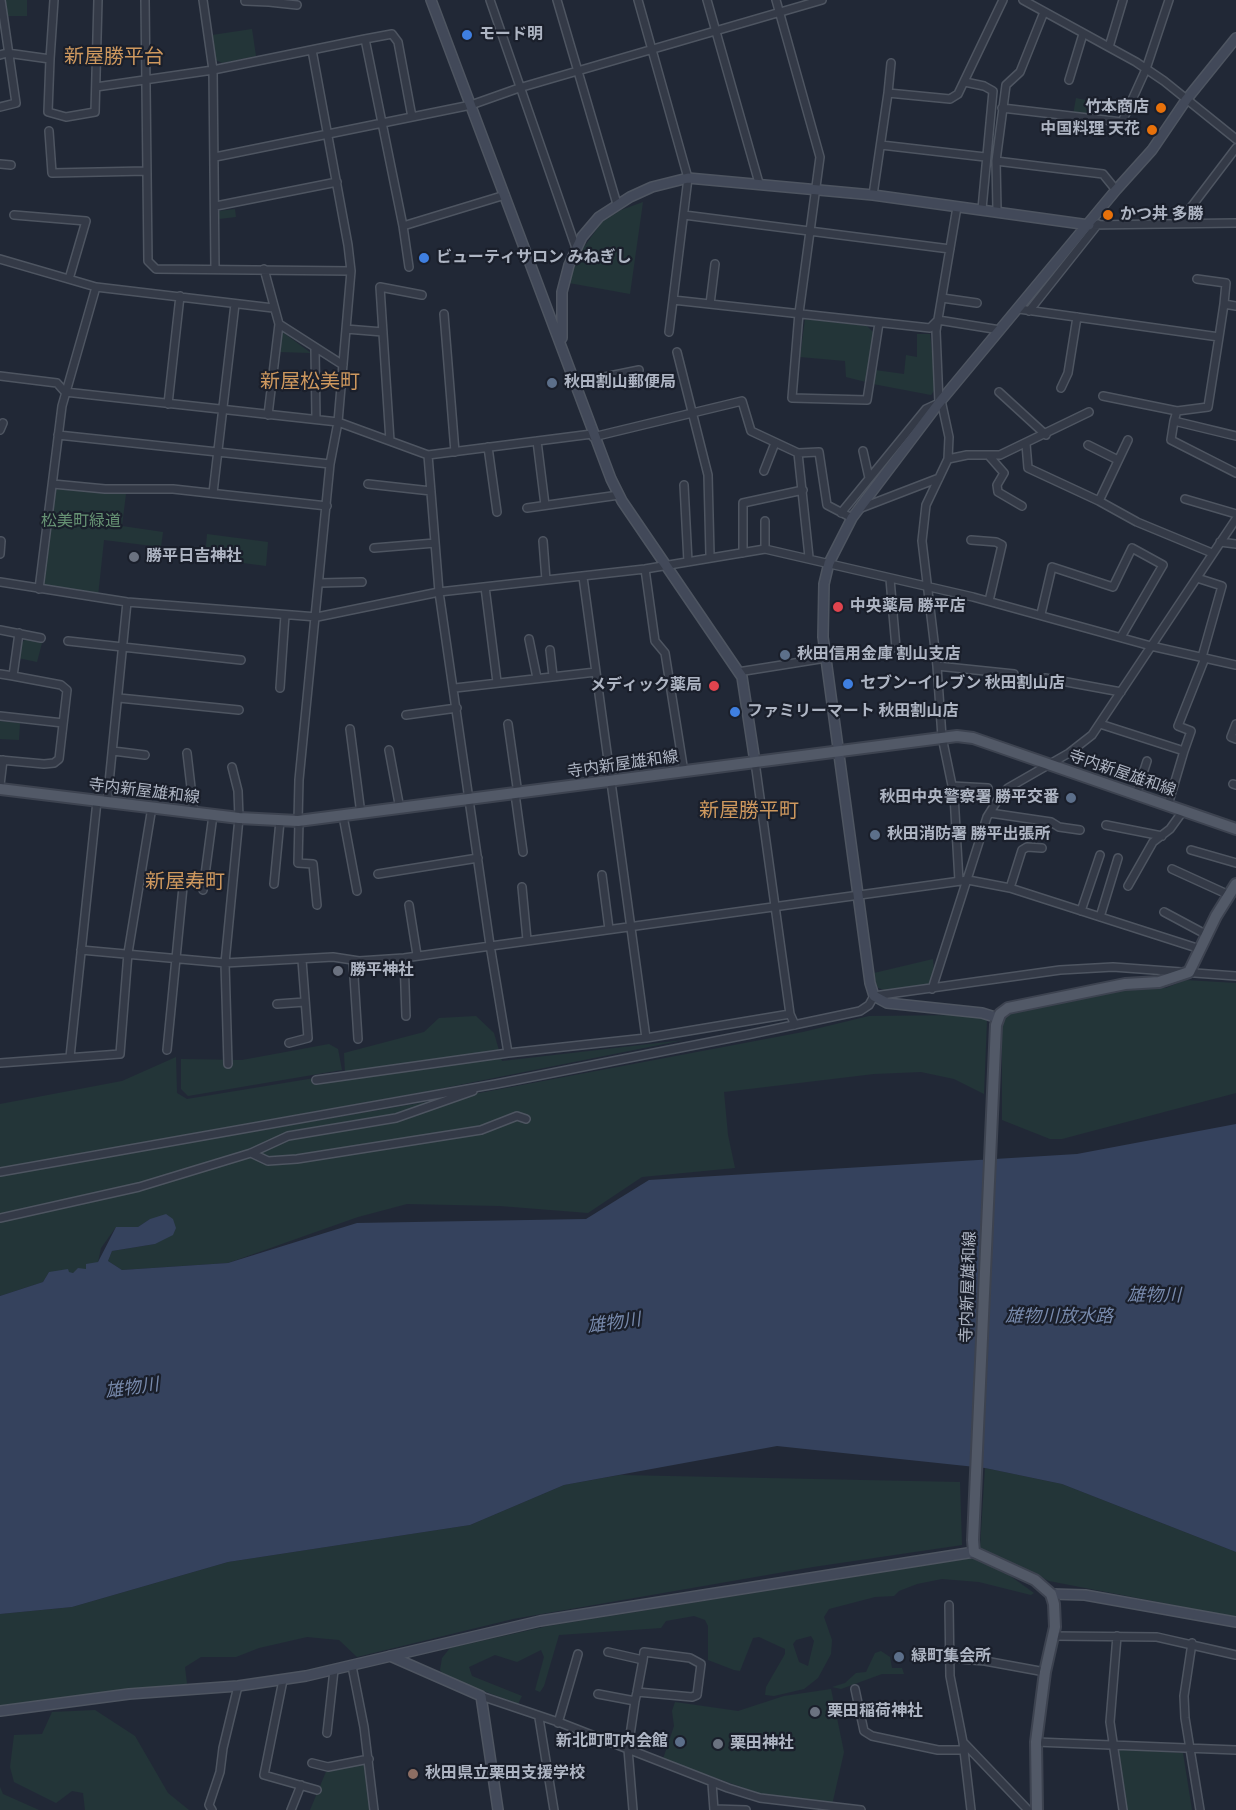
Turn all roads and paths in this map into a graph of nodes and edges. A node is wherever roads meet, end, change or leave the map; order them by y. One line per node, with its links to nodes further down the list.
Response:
1 (1, 0): 29 (street)
2 (54, 0): 30 (street)
3 (98, 0): 38 (street)
4 (145, 0): 35 (street)
5 (204, 0): 33 (street)
6 (431, 0): 42 (street)
7 (490, 0): 39 (street)
8 (557, 0): 34 (street)
9 (638, 0): 28 (street)
10 (707, 0): 22 (street)
11 (776, 0): 21 (street)
12 (822, 0): 21 (street)
13 (1003, 0): 37 (street)
14 (1023, 0): 20 (street)
15 (1124, 0): 26 (street)
16 (1169, 0): 32 (street)
17 (244, 1): 18 (street)
18 (268, 1): 19 (street)
19 (297, 5)
20 (1044, 12): 23 (street); 44 (street)
21 (779, 13): 22 (street); 61 (street)
22 (716, 32): 28 (street); 60 (street)
23 (1083, 34): 26 (street); 36 (street)
24 (1236, 38): 41 (street)
25 (365, 39): 27 (street); 45 (street); 46 (street)
26 (1109, 47): 32 (street)
27 (312, 50): 33 (street); 48 (street)
28 (652, 50): 34 (street); 58 (street)
29 (4, 54): 30 (street); 43 (street)
30 (50, 59): 38 (street)
31 (891, 63): 40 (street)
32 (1146, 69): 41 (street); 44 (street)
33 (213, 70): 35 (street); 52 (street)
34 (578, 71): 39 (street); 65 (street)
35 (146, 80): 38 (street); 57 (street)
36 (1069, 80)
37 (965, 82): 40 (street); 53 (street)
38 (96, 87)
39 (519, 88): 42 (street); 77 (street)
40 (888, 93): 50 (street)
41 (1186, 100): 49 (street); 62 (street)
42 (471, 105): 45 (street); 63 (street)
43 (0, 107)
44 (1002, 108): 54 (street)
45 (412, 117): 46 (street)
46 (381, 123): 48 (street); 75 (street)
47 (49, 131): 57 (street)
48 (328, 134): 52 (street); 59 (street)
49 (1236, 139)
50 (881, 145): 53 (street); 64 (street)
51 (1236, 148): 72 (street)
52 (215, 157): 66 (street)
53 (985, 157): 68 (street)
54 (996, 161): 62 (street); 69 (street)
55 (0, 164): 56 (street)
56 (11, 165)
57 (146, 171): 83 (street)
58 (688, 178): 60 (street); 65 (street); 71 (street)
59 (337, 182): 66 (street); 84 (street)
60 (759, 183): 61 (street)
61 (814, 188): 64 (street); 76 (street)
62 (1116, 190): 74 (street)
63 (505, 195): 75 (street); 110 (street)
64 (873, 195): 67 (street)
65 (617, 204): 77 (street)
66 (216, 206): 83 (street)
67 (957, 207): 68 (street); 78 (street)
68 (982, 209): 69 (street)
69 (997, 210): 74 (street)
70 (14, 215): 85 (street)
71 (684, 215): 76 (street); 91 (street)
72 (1179, 223): 73 (street); 74 (street)
73 (1236, 223)
74 (1093, 225): 98 (street)
75 (403, 226): 81 (street)
76 (809, 230): 78 (street); 99 (street)
77 (576, 248): 110 (street)
78 (950, 249): 90 (street)
79 (0, 259): 85 (street)
80 (715, 264): 94 (street)
81 (409, 267)
82 (264, 268): 83 (street); 84 (street); 97 (street)
83 (215, 269)
84 (351, 271): 105 (street)
85 (69, 279): 87 (street)
86 (1197, 279): 95 (street)
87 (96, 287): 89 (street); 118 (street)
88 (422, 295): 107 (street)
89 (180, 297): 93 (street); 122 (street)
90 (942, 298): 92 (street); 102 (street)
91 (673, 300): 94 (street); 108 (street)
92 (977, 303)
93 (235, 304): 97 (street); 123 (street)
94 (710, 304): 99 (street)
95 (1224, 304): 96 (street); 109 (street)
96 (1236, 306)
97 (273, 308): 104 (street)
98 (1024, 310): 101 (street); 106 (street)
99 (799, 313): 103 (street); 103 (street)
100 (444, 314): 144 (street)
101 (1077, 317): 109 (street); 117 (street)
102 (938, 320): 103 (street); 106 (street); 121 (street)
103 (879, 323)
104 (279, 324): 111 (street); 127 (street)
105 (346, 328): 107 (street); 113 (street)
106 (1000, 330): 121 (street)
107 (382, 332): 136 (street)
108 (669, 332)
109 (1219, 337): 124 (street)
110 (562, 344): 116 (street)
111 (315, 349): 113 (street); 128 (street)
112 (677, 352): 126 (street)
113 (343, 364): 129 (street)
114 (639, 370): 116 (street)
115 (0, 376): 118 (street)
116 (575, 382): 133 (street)
117 (1061, 388)
118 (65, 392): 122 (street); 131 (street)
119 (999, 392): 132 (street)
120 (1103, 396): 124 (street)
121 (940, 401): 148 (street); 154 (street); 168 (street)
122 (168, 404): 123 (street)
123 (223, 410): 127 (street); 143 (street)
124 (1177, 411): 130 (street)
125 (1089, 412): 132 (street)
126 (693, 413): 133 (street); 138 (street); 186 (street)
127 (268, 415): 128 (street)
128 (316, 419): 129 (street)
129 (338, 422): 136 (street); 150 (street)
130 (1174, 422): 134 (street); 152 (street)
131 (58, 435): 143 (street); 155 (street)
132 (1046, 435): 139 (street)
133 (593, 436): 137 (street); 161 (street)
134 (1236, 436)
135 (1128, 440): 149 (street)
136 (390, 441): 146 (street)
137 (537, 441): 141 (street); 164 (street)
138 (775, 443): 145 (street); 151 (street)
139 (1026, 444): 147 (street); 163 (street)
140 (1088, 445): 149 (street)
141 (488, 447): 144 (street); 169 (street)
142 (862, 451): 154 (street)
143 (218, 452): 150 (street); 160 (street)
144 (455, 452): 146 (street)
145 (798, 453): 158 (street); 170 (street)
146 (428, 455): 159 (street)
147 (990, 457): 148 (street); 166 (street)
148 (948, 459): 153 (street)
149 (1118, 460): 163 (street)
150 (330, 464): 165 (street)
151 (764, 471)
152 (1236, 473)
153 (939, 477): 168 (street); 200 (street)
154 (870, 478): 170 (street)
155 (53, 483): 160 (street); 201 (street)
156 (368, 484): 159 (street)
157 (684, 485): 188 (street)
158 (803, 490): 183 (street); 187 (street)
159 (431, 491): 179 (street)
160 (213, 493): 165 (street)
161 (619, 495): 164 (street); 190 (street)
162 (1185, 499): 171 (street)
163 (1099, 501): 185 (street)
164 (545, 505): 167 (street)
165 (327, 506): 198 (street)
166 (1022, 506)
167 (527, 508)
168 (859, 509): 172 (street)
169 (497, 512)
170 (841, 513): 172 (street)
171 (1236, 514)
172 (852, 518): 189 (street)
173 (1236, 519): 178 (street)
174 (765, 521): 182 (street)
175 (971, 540): 203 (street)
176 (1, 541): 184 (street)
177 (543, 541): 195 (street)
178 (1220, 542): 180 (street); 185 (street)
179 (435, 543): 181 (street); 202 (street)
180 (1236, 544)
181 (374, 548)
182 (765, 549): 183 (street); 187 (street)
183 (742, 553): 188 (street)
184 (0, 554)
185 (1212, 554): 193 (street)
186 (710, 555)
187 (809, 557): 189 (street)
188 (688, 562): 190 (street)
189 (829, 563): 194 (street); 218 (street)
190 (668, 566): 191 (street); 224 (street)
191 (645, 569): 192 (street); 258 (street)
192 (583, 577): 195 (street); 223 (street)
193 (1197, 578): 214 (street); 219 (street)
194 (890, 579): 200 (street); 215 (street)
195 (546, 580): 199 (street)
196 (0, 582): 201 (street)
197 (362, 582): 198 (street)
198 (320, 583): 207 (street)
199 (485, 587): 202 (street); 231 (street)
200 (928, 588): 203 (street); 222 (street)
201 (39, 589): 204 (street)
202 (439, 592): 207 (street); 233 (street)
203 (989, 601): 205 (street)
204 (128, 602): 206 (street); 216 (street)
205 (1041, 614): 210 (street); 210 (street)
206 (285, 615): 207 (street); 232 (street)
207 (317, 617): 278 (street)
208 (0, 630): 209 (street)
209 (19, 633): 211 (street); 227 (street)
210 (1121, 637): 214 (street)
211 (41, 638)
212 (529, 639): 229 (street)
213 (68, 641): 216 (street)
214 (1151, 646): 219 (street); 234 (street)
215 (896, 648)
216 (124, 650): 220 (street); 235 (street)
217 (550, 650): 228 (street)
218 (826, 658): 224 (street); 249 (street)
219 (1204, 658): 221 (street); 250 (street)
220 (241, 660)
221 (1236, 665)
222 (937, 666): 226 (street); 245 (street)
223 (596, 672): 228 (street); 259 (street)
224 (738, 672): 255 (street)
225 (0, 674): 227 (street)
226 (1014, 674)
227 (13, 676): 240 (street)
228 (553, 676): 229 (street)
229 (537, 678): 231 (street)
230 (1045, 678): 234 (street)
231 (497, 682): 233 (street)
232 (280, 688)
233 (454, 688): 236 (street)
234 (1121, 692): 242 (street)
235 (119, 698): 237 (street); 247 (street)
236 (457, 708): 238 (street); 265 (street)
237 (239, 710)
238 (406, 715)
239 (0, 716): 240 (street)
240 (63, 723): 253 (street)
241 (508, 724): 263 (street)
242 (1100, 724): 250 (street); 256 (street)
243 (1236, 724): 246 (street)
244 (350, 729): 273 (street)
245 (942, 737): 249 (main road, 寺内新屋雄和線); 256 (main road, 寺内新屋雄和線); 260 (street)
246 (1236, 739)
247 (113, 750): 252 (street); 266 (street)
248 (389, 750): 269 (street)
249 (838, 751): 255 (main road, 寺内新屋雄和線); 303 (street)
250 (1184, 751): 267 (street)
251 (187, 753): 271 (street)
252 (145, 755)
253 (2, 760): 261 (street)
254 (1147, 761): 264 (street)
255 (755, 762): 258 (main road, 寺内新屋雄和線); 307 (street)
256 (1049, 765): 264 (main road, 寺内新屋雄和線); 272 (street)
257 (232, 766): 276 (street)
258 (684, 772): 259 (main road, 寺内新屋雄和線)
259 (612, 782): 263 (main road, 寺内新屋雄和線); 311 (street)
260 (952, 786): 262 (street); 294 (street)
261 (0, 787): 266 (main road, 寺内新屋雄和線)
262 (988, 788)
263 (517, 794): 265 (main road, 寺内新屋雄和線); 285 (street)
264 (1136, 795): 267 (main road, 寺内新屋雄和線)
265 (471, 800): 269 (main road, 寺内新屋雄和線); 287 (street)
266 (102, 802): 268 (main road, 寺内新屋雄和線); 317 (street)
267 (1168, 806): 270 (main road, 寺内新屋雄和線)
268 (152, 807): 271 (main road, 寺内新屋雄和線); 318 (street)
269 (400, 809): 273 (main road, 寺内新屋雄和線)
270 (1183, 811): 280 (main road, 寺内新屋雄和線); 282 (street)
271 (194, 813): 274 (main road, 寺内新屋雄和線)
272 (990, 813): 281 (street); 293 (street)
273 (361, 814): 275 (main road, 寺内新屋雄和線)
274 (213, 815): 276 (main road, 寺内新屋雄和線); 301 (street)
275 (343, 816): 278 (main road, 寺内新屋雄和線); 302 (street)
276 (239, 818): 277 (main road, 寺内新屋雄和線); 324 (street)
277 (280, 821): 278 (main road, 寺内新屋雄和線); 295 (street)
278 (298, 821): 305 (street)
279 (1106, 825): 282 (street)
280 (1236, 829)
281 (1080, 830)
282 (1162, 836): 297 (street)
283 (1042, 848): 300 (street)
284 (1191, 850): 289 (street)
285 (523, 852)
286 (1100, 855): 308 (street)
287 (478, 858): 291 (street); 315 (street)
288 (1118, 858): 310 (street)
289 (1236, 863)
290 (1172, 869): 304 (street)
291 (378, 874)
292 (602, 875): 312 (street)
293 (968, 880): 294 (street); 300 (street); 327 (street)
294 (959, 881): 303 (street)
295 (274, 884)
296 (1236, 884): 304 (main road)
297 (1128, 886)
298 (183, 887): 320 (street)
299 (522, 887): 314 (street)
300 (1010, 888): 308 (street)
301 (203, 890)
302 (357, 891)
303 (858, 895): 307 (street); 328 (street)
304 (1229, 895): 313 (main road)
305 (317, 905)
306 (409, 905): 319 (street)
307 (775, 905): 311 (street); 331 (street)
308 (1081, 911): 310 (street)
309 (1164, 912): 313 (street)
310 (1100, 916): 316 (street)
311 (632, 925): 312 (street); 335 (street)
312 (609, 929): 314 (street)
313 (1207, 935): 316 (main road)
314 (527, 940): 315 (street)
315 (490, 945): 319 (street); 339 (street)
316 (1200, 949): 325 (main road)
317 (81, 950): 318 (street); 340 (street)
318 (128, 953): 320 (street); 340 (street)
319 (417, 956): 321 (street)
320 (176, 958): 324 (street); 338 (street)
321 (404, 958): 323 (street); 332 (street)
322 (302, 960): 323 (street); 324 (street); 329 (street)
323 (353, 961): 336 (street)
324 (225, 963): 342 (street)
325 (1189, 972): 326 (street); 327 (street); 333 (main road)
326 (1236, 976)
327 (932, 989): 328 (street)
328 (874, 996): 333 (street); 334 (street)
329 (305, 1002): 330 (street); 337 (street)
330 (277, 1004)
331 (790, 1014): 334 (street); 335 (street)
332 (406, 1016)
333 (997, 1022): 349 (main road, 寺内新屋雄和線)
334 (795, 1025): 344 (street)
335 (646, 1038): 339 (street)
336 (358, 1039)
337 (289, 1043)
338 (167, 1050)
339 (508, 1053): 343 (street)
340 (70, 1057): 341 (street)
341 (0, 1063)
342 (228, 1064)
343 (316, 1080)
344 (496, 1084): 346 (street); 347 (street)
345 (526, 1119): 346 (street)
346 (251, 1153): 348 (street)
347 (0, 1172)
348 (0, 1218)
349 (974, 1552): 350 (main road); 359 (street)
350 (1051, 1594): 352 (street); 353 (main road)
351 (949, 1605): 360 (street)
352 (1236, 1622)
353 (1053, 1636): 354 (street); 364 (main road)
354 (1117, 1636): 355 (street); 377 (street)
355 (1192, 1643): 358 (street); 379 (street)
356 (608, 1652): 361 (street)
357 (578, 1654): 374 (street)
358 (1236, 1655)
359 (390, 1656): 362 (street); 370 (street)
360 (948, 1658): 364 (street); 378 (street)
361 (643, 1660): 368 (street); 368 (street)
362 (352, 1666): 363 (street); 382 (street)
363 (334, 1670): 365 (street); 375 (street)
364 (1045, 1672): 376 (main road)
365 (283, 1680): 366 (street); 385 (street)
366 (238, 1686): 372 (street); 388 (street)
367 (855, 1689): 378 (street)
368 (637, 1692): 371 (street)
369 (598, 1694): 371 (street)
370 (481, 1696): 373 (street); 391 (street)
371 (635, 1701): 380 (street)
372 (0, 1711)
373 (539, 1718): 374 (street); 392 (street)
374 (558, 1723): 380 (street)
375 (327, 1733)
376 (1036, 1742): 377 (street); 399 (main road)
377 (1112, 1745): 379 (street); 400 (street)
378 (963, 1746): 397 (street); 398 (street)
379 (1188, 1748): 381 (street); 401 (street)
380 (628, 1749): 384 (street); 393 (street)
381 (1236, 1750)
382 (369, 1759): 383 (street); 390 (street)
383 (312, 1763)
384 (712, 1783): 387 (street); 394 (street)
385 (301, 1785): 386 (street); 389 (street)
386 (317, 1790)
387 (820, 1808): 396 (street)
388 (212, 1810)
389 (291, 1810)
390 (374, 1810)
391 (498, 1810)
392 (554, 1810)
393 (633, 1810)
394 (714, 1810): 395 (street)
395 (746, 1810)
396 (861, 1810)
397 (971, 1810)
398 (1028, 1810)
399 (1037, 1810)
400 (1123, 1810)
401 (1200, 1810)

